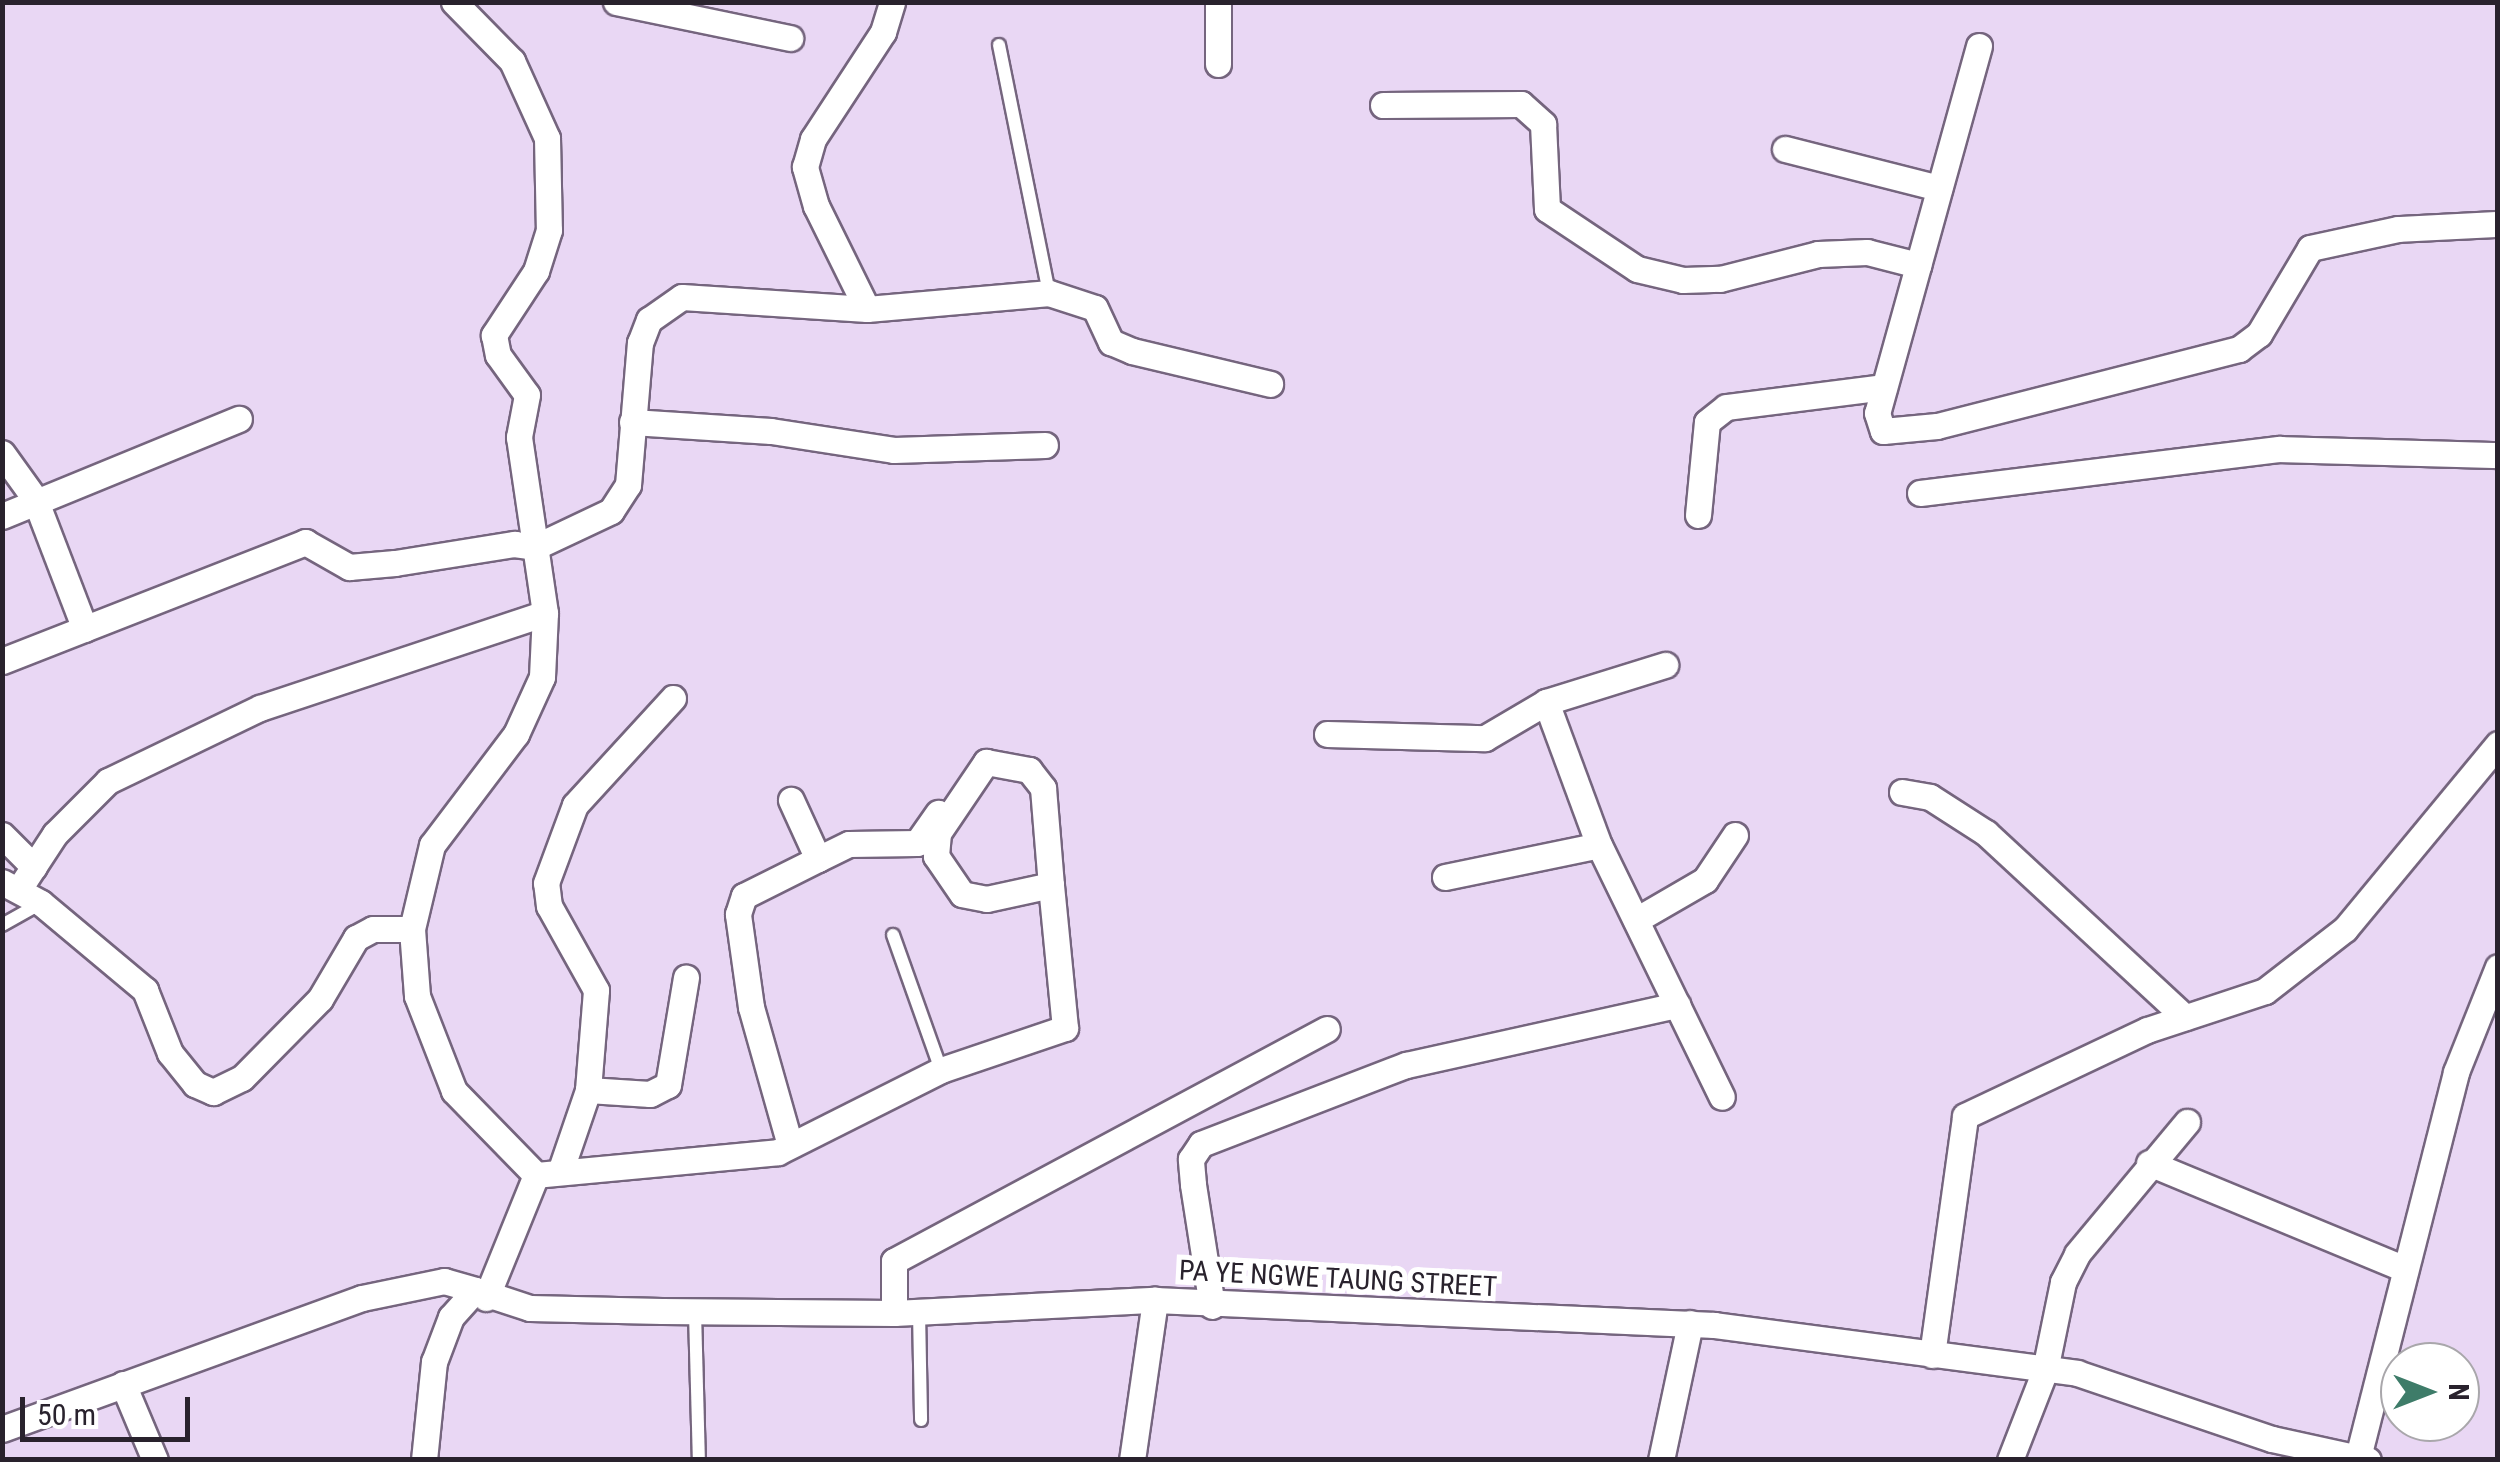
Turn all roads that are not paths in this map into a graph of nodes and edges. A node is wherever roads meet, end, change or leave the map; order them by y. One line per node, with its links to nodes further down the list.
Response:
1 (454, 2): 27 (street)
2 (616, 2): 5 (street)
3 (892, 2): 15 (street)
4 (1218, 2): 8 (street)
5 (790, 38)
6 (999, 45): 14 (lane)
7 (1979, 46): 11 (street)
8 (1218, 64)
9 (1382, 105): 13 (street)
10 (1785, 149): 11 (street)
11 (1940, 188): 13 (street)
12 (2498, 224): 17 (street)
13 (1918, 265): 17 (street)
14 (1049, 293): 15 (street); 16 (street)
15 (867, 309): 19 (street)
16 (1270, 384)
17 (1884, 387): 25 (street)
18 (238, 419): 24 (street)
19 (632, 422): 20 (street); 27 (street)
20 (1046, 445)
21 (2, 453): 24 (street)
22 (2498, 455): 23 (street)
23 (1920, 493)
24 (36, 500): 26 (street); 29 (street)
25 (1698, 515)
26 (2, 516)
27 (535, 547): 28 (street); 29 (street)
28 (545, 612): 43 (street); 49 (street)
29 (84, 629): 30 (street)
30 (2, 662)
31 (1664, 666): 33 (street)
32 (673, 698): 57 (street)
33 (1546, 702): 34 (street); 41 (street)
34 (1328, 734)
35 (2498, 744): 54 (street)
36 (965, 766): 42 (street)
37 (1902, 792): 54 (street)
38 (791, 800): 42 (street)
39 (2, 834): 43 (street)
40 (1735, 835): 47 (street)
41 (1599, 844): 44 (street); 47 (street)
42 (818, 859): 60 (street)
43 (34, 867): 46 (street)
44 (1445, 878)
45 (1051, 885): 45 (street); 56 (street)
46 (21, 891): 48 (lane); 49 (street)
47 (1636, 920): 53 (street)
48 (2, 925)
49 (412, 928): 62 (street)
50 (893, 935): 56 (lane)
51 (2498, 967): 63 (street)
52 (686, 978): 57 (street)
53 (1676, 1004): 58 (street); 66 (street)
54 (2185, 1017): 70 (street)
55 (1327, 1028): 68 (street)
56 (942, 1070): 60 (street)
57 (588, 1090): 62 (street)
58 (1722, 1097)
59 (2187, 1122): 61 (street)
60 (790, 1145): 62 (street)
61 (2149, 1164): 63 (street); 71 (street)
62 (548, 1174): 64 (street)
63 (2402, 1268): 76 (street)
64 (480, 1294): 67 (street, PA YE NGWE TAUNG STREET); 72 (street, PA YE NGWE TAUNG STREET); 78 (street)
65 (1155, 1300): 66 (street, PA YE NGWE TAUNG STREET); 68 (street, PA YE NGWE TAUNG STREET); 80 (street)
66 (1212, 1306): 69 (street, PA YE NGWE TAUNG STREET)
67 (695, 1312): 68 (street, PA YE NGWE TAUNG STREET); 79 (lane)
68 (906, 1312): 73 (lane)
69 (1690, 1323): 70 (street, PA YE NGWE TAUNG STREET); 81 (street)
70 (1932, 1354): 71 (street, PA YE NGWE TAUNG STREET)
71 (2044, 1370): 75 (street, PA YE NGWE TAUNG STREET); 82 (street)
72 (123, 1384): 74 (street, PA YE NGWE TAUNG STREET); 77 (street)
73 (921, 1420)
74 (6, 1425)
75 (2268, 1449): 76 (street, PA YE NGWE TAUNG STREET)
76 (2363, 1458)
77 (155, 1460)
78 (424, 1460)
79 (700, 1460)
80 (1132, 1460)
81 (1661, 1460)
82 (2010, 1460)

